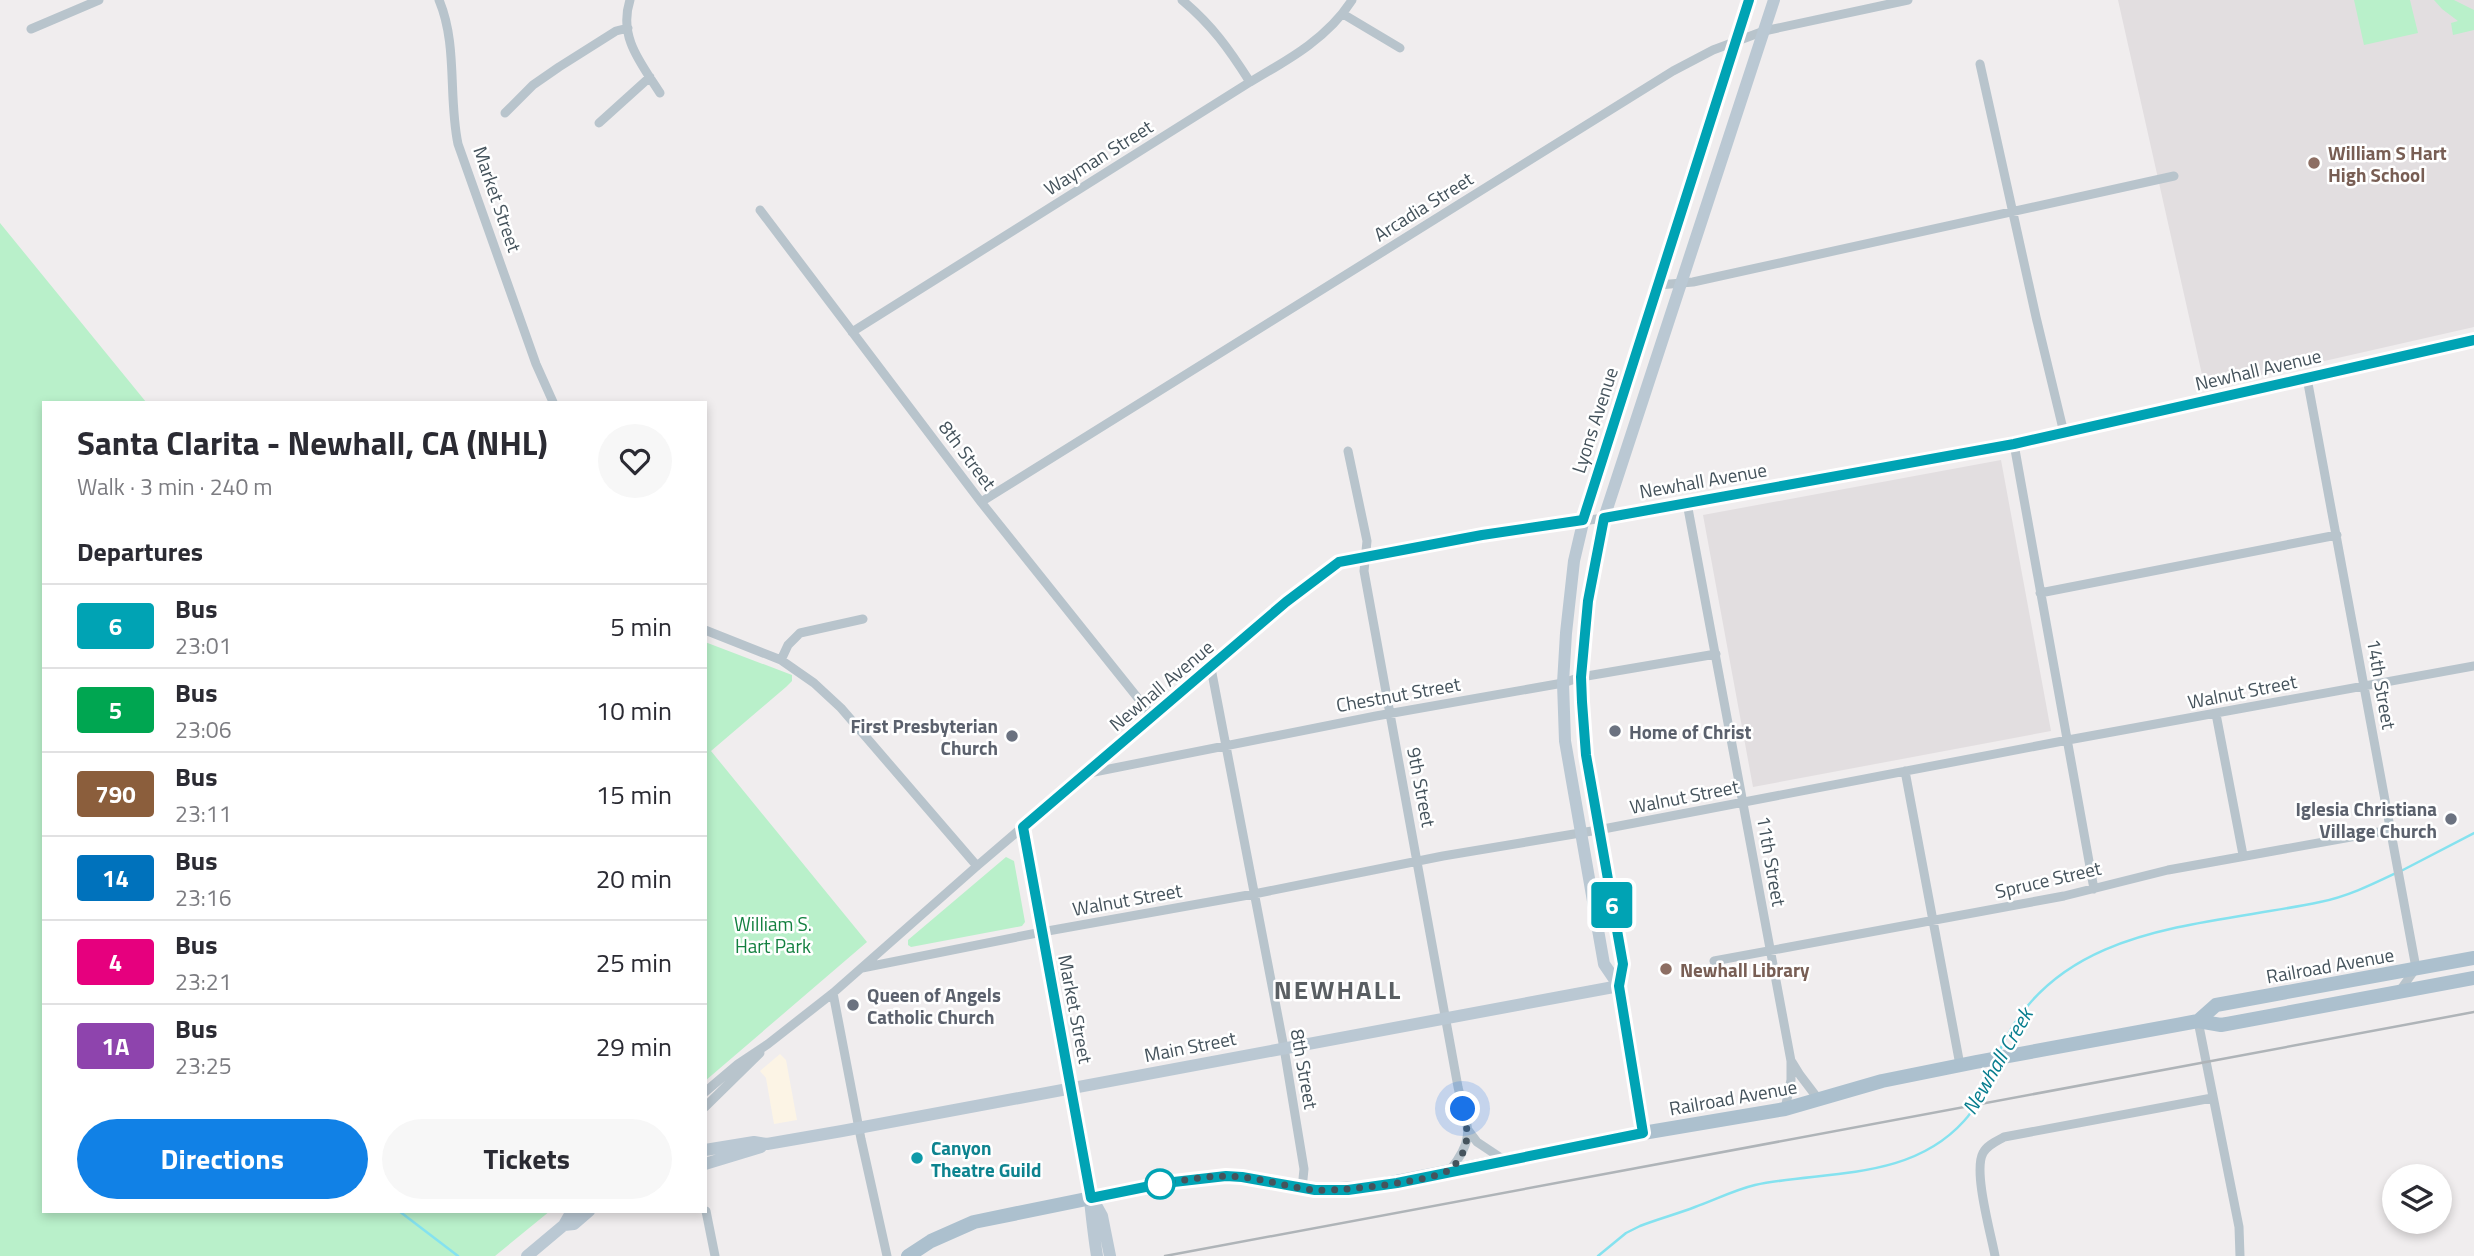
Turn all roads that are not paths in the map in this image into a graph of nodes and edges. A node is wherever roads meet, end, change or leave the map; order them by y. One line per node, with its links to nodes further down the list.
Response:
1 (99, 0): 11 (street)
2 (439, 0): 29 (street, Market Street)
3 (630, 0): 10 (street)
4 (1182, 0): 17 (street)
5 (1352, 0): 9 (street, Wayman Street)
6 (1749, 0): 13 (main road, Lyons Avenue)
7 (1774, 0): 12 (main road, Lyons Avenue)
8 (1908, 0): 12 (street, Arcadia Street)
9 (1343, 14): 14 (street); 17 (street, Wayman Street)
10 (628, 28): 16 (street); 19 (street)
11 (31, 29)
12 (1764, 31): 13 (street, Arcadia Street); 24 (main road, Lyons Avenue)
13 (1737, 42): 25 (main road, Lyons Avenue); 33 (street, Arcadia Street)
14 (1400, 48)
15 (1980, 64): 23 (street)
16 (650, 78): 18 (street); 20 (street)
17 (1250, 82): 26 (street, Wayman Street)
18 (660, 93)
19 (505, 113)
20 (599, 123)
21 (2174, 176): 23 (street)
22 (760, 211): 26 (street, 8th Street)
23 (2014, 212): 24 (street); 30 (street)
24 (1682, 283): 25 (street); 35 (main road, Lyons Avenue)
25 (1659, 285): 36 (main road, Lyons Avenue)
26 (852, 332): 33 (street, 8th Street)
27 (2474, 340): 28 (street, Newhall Avenue)
28 (2307, 378): 30 (street, Newhall Avenue); 37 (street, 14th Street)
29 (553, 401)
30 (2064, 433): 31 (street, Newhall Avenue)
31 (2014, 444): 34 (street, Newhall Avenue); 39 (street)
32 (1348, 451): 38 (street, 9th Street)
33 (981, 502): 51 (street, 8th Street)
34 (1687, 503): 35 (street, Newhall Avenue); 42 (street, 11th Street)
35 (1604, 518): 36 (street, Newhall Avenue); 46 (main road, Lyons Avenue)
36 (1583, 520): 38 (street, Newhall Avenue); 47 (main road, Lyons Avenue)
37 (2337, 535): 39 (street); 48 (street, 14th Street)
38 (1365, 556): 45 (street, Newhall Avenue); 49 (street, 9th Street)
39 (2040, 593): 52 (street)
40 (863, 619): 43 (street)
41 (707, 631): 43 (street)
42 (1716, 654): 46 (street, Chestnut Street); 56 (street, 11th Street)
43 (781, 660): 63 (street)
44 (2474, 666): 48 (street, Walnut Street)
45 (1211, 668): 51 (street, Newhall Avenue); 53 (street, 8th Street)
46 (1581, 677): 47 (street, Chestnut Street); 58 (main road, Lyons Avenue)
47 (1563, 683): 49 (street, Chestnut Street); 60 (main road, Lyons Avenue)
48 (2365, 686): 50 (street, Walnut Street); 59 (street, 14th Street)
49 (1390, 714): 53 (street, Chestnut Street); 62 (street, 9th Street)
50 (2216, 714): 52 (street, Walnut Street); 61 (street)
51 (1153, 717): 55 (street, Newhall Avenue)
52 (2068, 740): 54 (street, Walnut Street); 64 (street)
53 (1227, 744): 55 (street, Chestnut Street); 65 (street, 8th Street)
54 (1905, 771): 56 (street, Walnut Street); 66 (street)
55 (1088, 773): 57 (street, Newhall Avenue)
56 (1744, 802): 58 (street, Walnut Street); 68 (street, 11th Street)
57 (1023, 827): 63 (street, Newhall Avenue); 67 (main road, Market Street)
58 (1598, 830): 60 (street, Walnut Street); 74 (main road, Lyons Avenue)
59 (2390, 830): 61 (street, Spruce Street); 72 (street, 14th Street)
60 (1581, 833): 62 (street, Walnut Street); 74 (main road, Lyons Avenue)
61 (2244, 855): 64 (street, Spruce Street)
62 (1418, 862): 65 (street, Walnut Street); 77 (street, 9th Street)
63 (977, 866): 71 (street, Newhall Avenue)
64 (2094, 889): 66 (street, Spruce Street)
65 (1254, 894): 67 (street, Walnut Street); 80 (street, 8th Street)
66 (1933, 920): 68 (street, Spruce Street); 82 (street)
67 (1042, 932): 71 (street, Walnut Street); 83 (main road, Market Street)
68 (1770, 951): 70 (street, Spruce Street); 81 (street, 11th Street)
69 (2474, 958): 72 (main road, Railroad Avenue)
70 (1714, 961)
71 (860, 968): 76 (street, Newhall Avenue)
72 (2416, 968): 75 (street); 78 (main road, Railroad Avenue)
73 (2474, 978): 75 (main road, Railroad Avenue)
74 (1619, 986): 77 (main road, Main Street); 91 (main road, Lyons Avenue)
75 (2399, 992): 78 (main road, Railroad Avenue)
76 (833, 993): 79 (street, Newhall Avenue); 89 (street)
77 (1447, 1017): 80 (main road, Main Street); 90 (street, 9th Street)
78 (2198, 1021): 82 (main road, Railroad Avenue); 85 (street)
79 (768, 1044): 84 (street, Newhall Avenue); 87 (street, Newhall Avenue)
80 (1284, 1048): 83 (main road, Main Street); 97 (street, 8th Street)
81 (1791, 1060): 86 (street, 11th Street); 88 (street, 11th Street)
82 (1960, 1065): 86 (main road, Railroad Avenue)
83 (1071, 1087): 89 (main road, Main Street); 98 (main road, Market Street)
84 (707, 1090)
85 (2212, 1098): 109 (street); 110 (street)
86 (1819, 1100): 88 (main road, Railroad Avenue)
87 (707, 1105)
88 (1785, 1109): 91 (main road, Railroad Avenue)
89 (859, 1128): 92 (main road, Main Street); 105 (street)
90 (1468, 1130): 94 (street); 96 (street)
91 (1643, 1133): 94 (main road, Railroad Avenue)
92 (767, 1144): 93 (main road, Main Street); 95 (main road, Main Street)
93 (707, 1150)
94 (1504, 1160): 96 (main road, Railroad Avenue)
95 (707, 1163)
96 (1450, 1171): 97 (main road, Railroad Avenue)
97 (1302, 1189): 98 (main road, Railroad Avenue)
98 (1091, 1198): 106 (main road, Railroad Avenue); 107 (main road, Market Street); 108 (main road, Market Street)
99 (571, 1213): 102 (main road)
100 (587, 1213): 102 (main road)
101 (706, 1213): 104 (street)
102 (564, 1225): 103 (main road)
103 (535, 1254)
104 (715, 1256)
105 (887, 1256)
106 (908, 1256)
107 (1097, 1256)
108 (1110, 1256)
109 (1995, 1256)
110 (2240, 1256)

